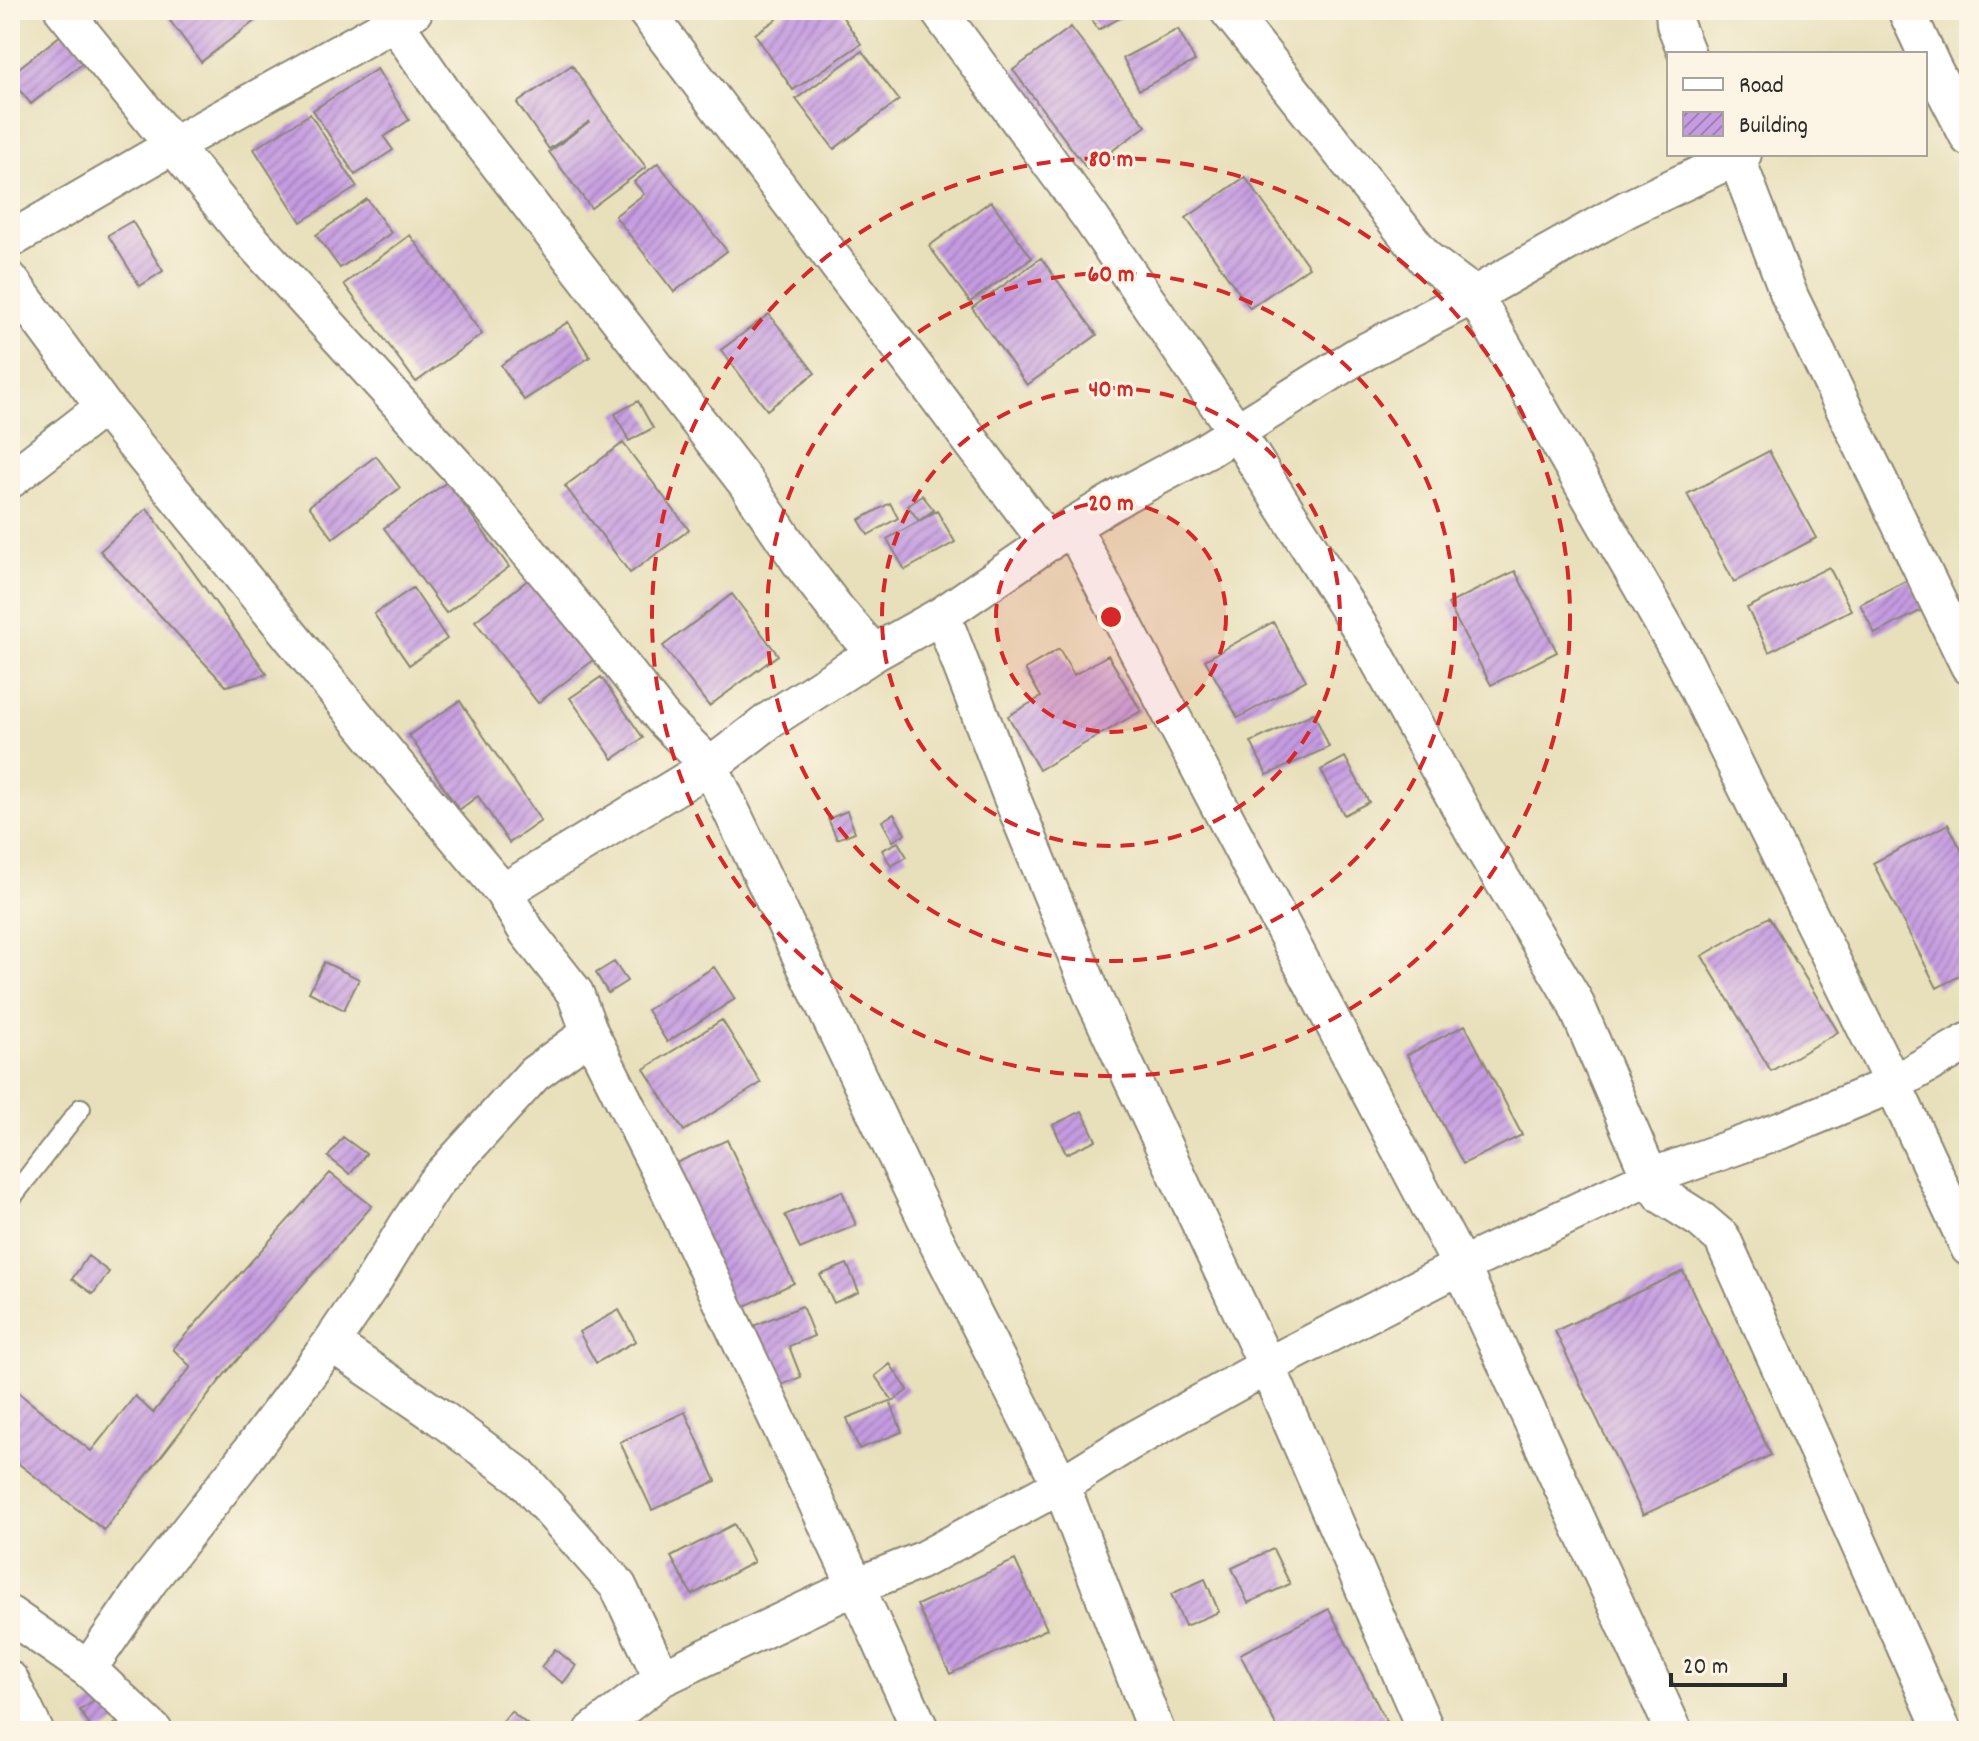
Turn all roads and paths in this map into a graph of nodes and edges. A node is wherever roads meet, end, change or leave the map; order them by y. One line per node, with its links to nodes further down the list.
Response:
1 (63, 10): 10 (street)
2 (645, 10): 19 (street)
3 (938, 10): 17 (street)
4 (1228, 10): 15 (street)
5 (1906, 10): 7 (street)
6 (399, 14): 10 (street); 21 (street)
7 (1922, 52)
8 (1929, 70): 9 (street)
9 (1966, 126)
10 (172, 146): 13 (street); 23 (street)
11 (1736, 156): 15 (street)
12 (1738, 156): 22 (street)
13 (10, 240)
14 (10, 280): 16 (street)
15 (1474, 295): 17 (street); 27 (street)
16 (104, 407): 18 (street); 24 (street)
17 (1236, 431): 19 (street); 29 (street)
18 (10, 480)
19 (1060, 534): 20 (street); 32 (street)
20 (942, 615): 21 (street); 34 (street)
21 (874, 653): 23 (street)
22 (1969, 666)
23 (710, 766): 24 (street); 35 (street)
24 (503, 892): 25 (street)
25 (590, 1033): 33 (street); 36 (street)
26 (1969, 1041): 27 (street)
27 (1893, 1084): 29 (street); 31 (street)
28 (81, 1108): 30 (lane)
29 (1650, 1177): 32 (street); 48 (street)
30 (10, 1200)
31 (1969, 1248)
32 (1461, 1266): 34 (street); 47 (street)
33 (331, 1343): 38 (street); 39 (street)
34 (1267, 1366): 35 (street); 46 (street)
35 (1061, 1485): 36 (street); 45 (street)
36 (856, 1586): 39 (street); 44 (street)
37 (10, 1615): 38 (street)
38 (88, 1669): 43 (street)
39 (662, 1678): 41 (street)
40 (10, 1680): 42 (street)
41 (595, 1730)
42 (35, 1731)
43 (154, 1731)
44 (921, 1731)
45 (1156, 1731)
46 (1426, 1731)
47 (1674, 1731)
48 (1943, 1731)

